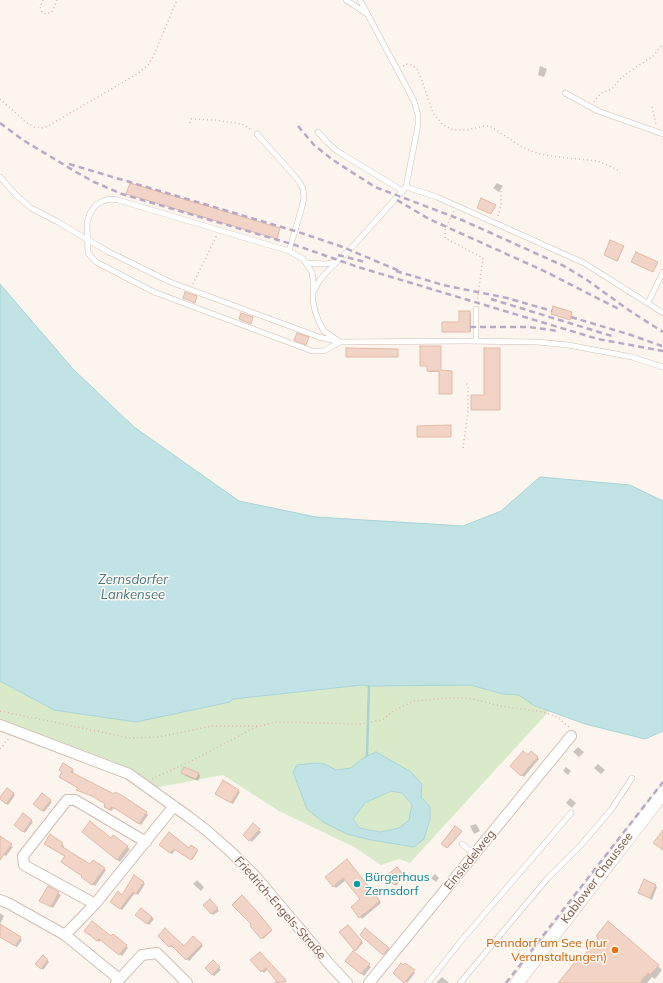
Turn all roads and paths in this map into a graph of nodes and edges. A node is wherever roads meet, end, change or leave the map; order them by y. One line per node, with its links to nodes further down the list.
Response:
1 (43, 0): 2 (path)
2 (57, 0)
3 (177, 0): 10 (path)
4 (346, 0): 6 (lane)
5 (360, 0): 6 (lane)
6 (368, 14): 8 (lane)
7 (662, 45): 11 (path)
8 (398, 68): 17 (path); 19 (lane)
9 (565, 93): 11 (lane)
10 (0, 99)
11 (591, 107): 16 (lane)
12 (652, 107): 16 (path)
13 (190, 123): 15 (path)
14 (318, 132): 19 (lane)
15 (257, 134): 25 (lane)
16 (662, 134)
17 (620, 173)
18 (0, 177): 24 (lane)
19 (404, 189): 21 (lane); 26 (lane)
20 (501, 191): 22 (path)
21 (456, 206): 22 (lane); 32 (path)
22 (496, 223): 31 (lane)
23 (220, 230): 24 (lane); 25 (lane); 29 (path)
24 (87, 240): 29 (lane); 35 (lane)
25 (289, 251): 27 (lane)
26 (336, 262): 27 (lane); 30 (lane)
27 (307, 263): 30 (lane)
28 (663, 272): 31 (lane)
29 (190, 290): 35 (lane)
30 (314, 292): 35 (lane)
31 (648, 303): 33 (lane)
32 (476, 309): 34 (lane)
33 (663, 312)
34 (476, 341): 35 (lane); 36 (lane)
35 (340, 342)
36 (663, 367)
37 (466, 382): 38 (path)
38 (463, 448)
39 (0, 711): 41 (path)
40 (0, 725): 42 (street, Friedrich-Engels-Straße)
41 (260, 726): 43 (path); 46 (path)
42 (12, 729): 44 (path); 46 (street, Friedrich-Engels-Straße)
43 (571, 736): 52 (street, Einsiedelweg)
44 (0, 749)
45 (632, 778): 61 (lane)
46 (142, 784): 48 (street, Friedrich-Engels-Straße)
47 (663, 793): 62 (street, Kablower Chaussee)
48 (174, 806): 50 (street); 58 (street, Friedrich-Engels-Straße)
49 (571, 812): 60 (lane)
50 (146, 842): 54 (street); 54 (street)
51 (462, 844): 52 (lane)
52 (474, 854): 59 (street, Einsiedelweg)
53 (0, 900): 55 (street)
54 (95, 904): 55 (street)
55 (65, 935): 56 (street)
56 (118, 981): 57 (street)
57 (187, 983)
58 (347, 983)
59 (369, 983)
60 (428, 983)
61 (460, 983)
62 (517, 983)

